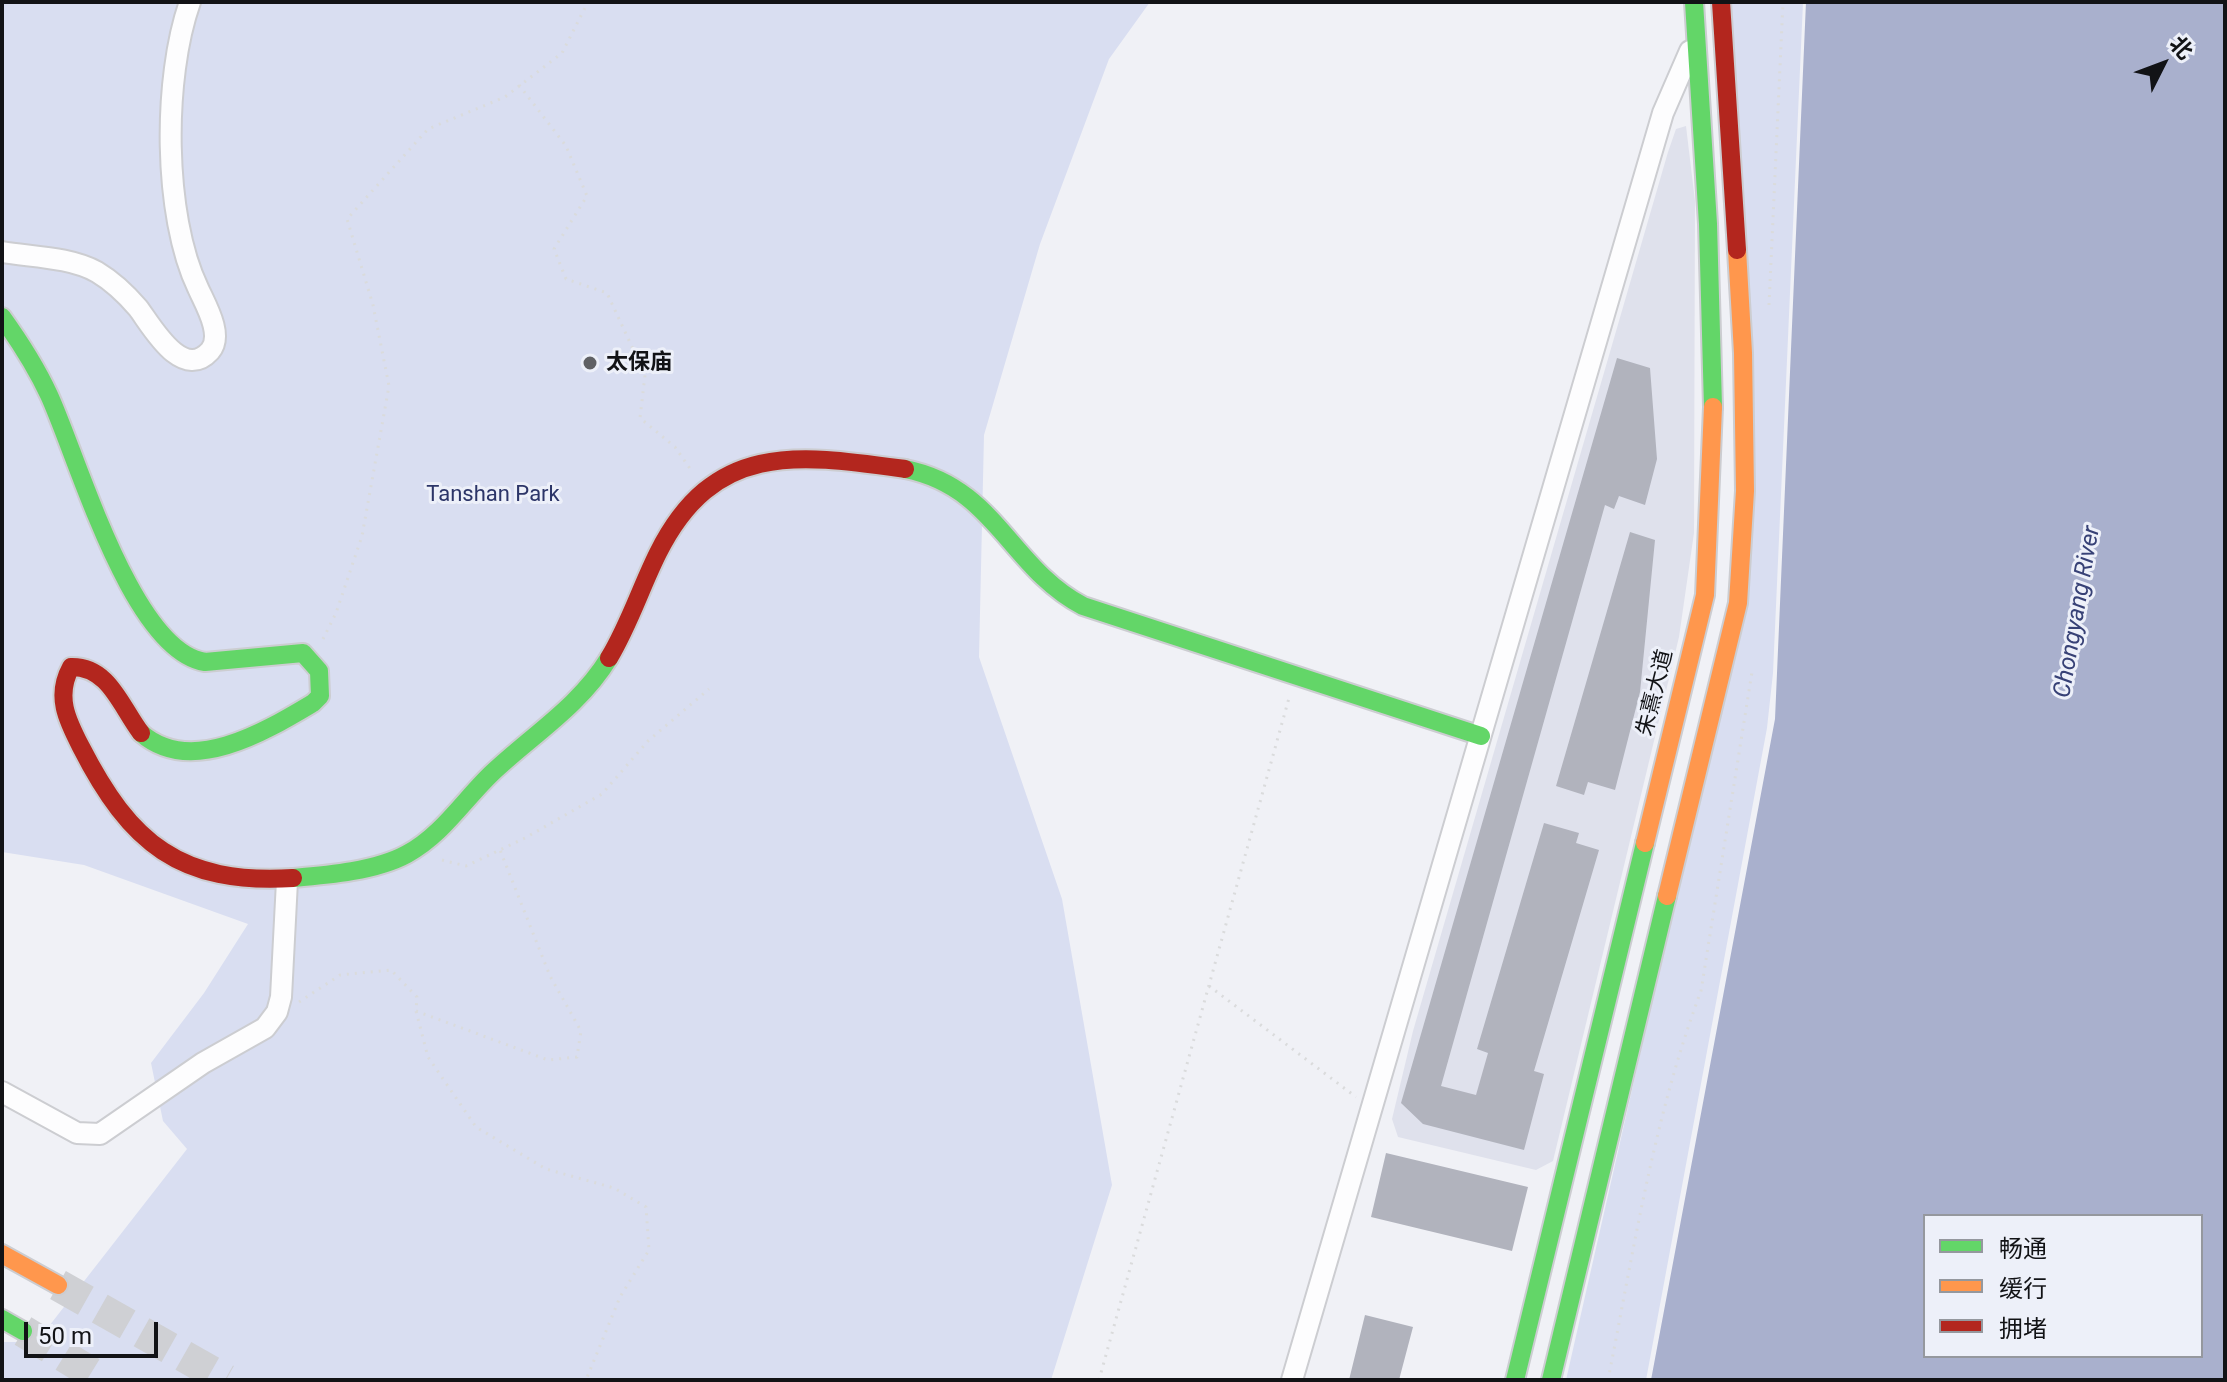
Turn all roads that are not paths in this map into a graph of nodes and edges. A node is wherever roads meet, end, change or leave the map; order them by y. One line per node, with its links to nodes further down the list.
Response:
1 (190, 2): 6 (street)
2 (1694, 2): 5 (main road, 朱熹大道)
3 (1708, 2): 5 (street)
4 (1721, 2): 14 (main road)
5 (1696, 37): 8 (street); 17 (main road, 朱熹大道)
6 (2, 252)
7 (2, 317): 9 (main road)
8 (1481, 736): 9 (main road); 16 (street)
9 (287, 881): 10 (street)
10 (2, 1092)
11 (2, 1254): 12 (main road)
12 (58, 1285)
13 (2, 1319): 15 (main road)
14 (1565, 1322): 18 (main road); 19 (main road)
15 (23, 1331)
16 (1292, 1380)
17 (1515, 1380)
18 (1551, 1380)
19 (1558, 1380)

